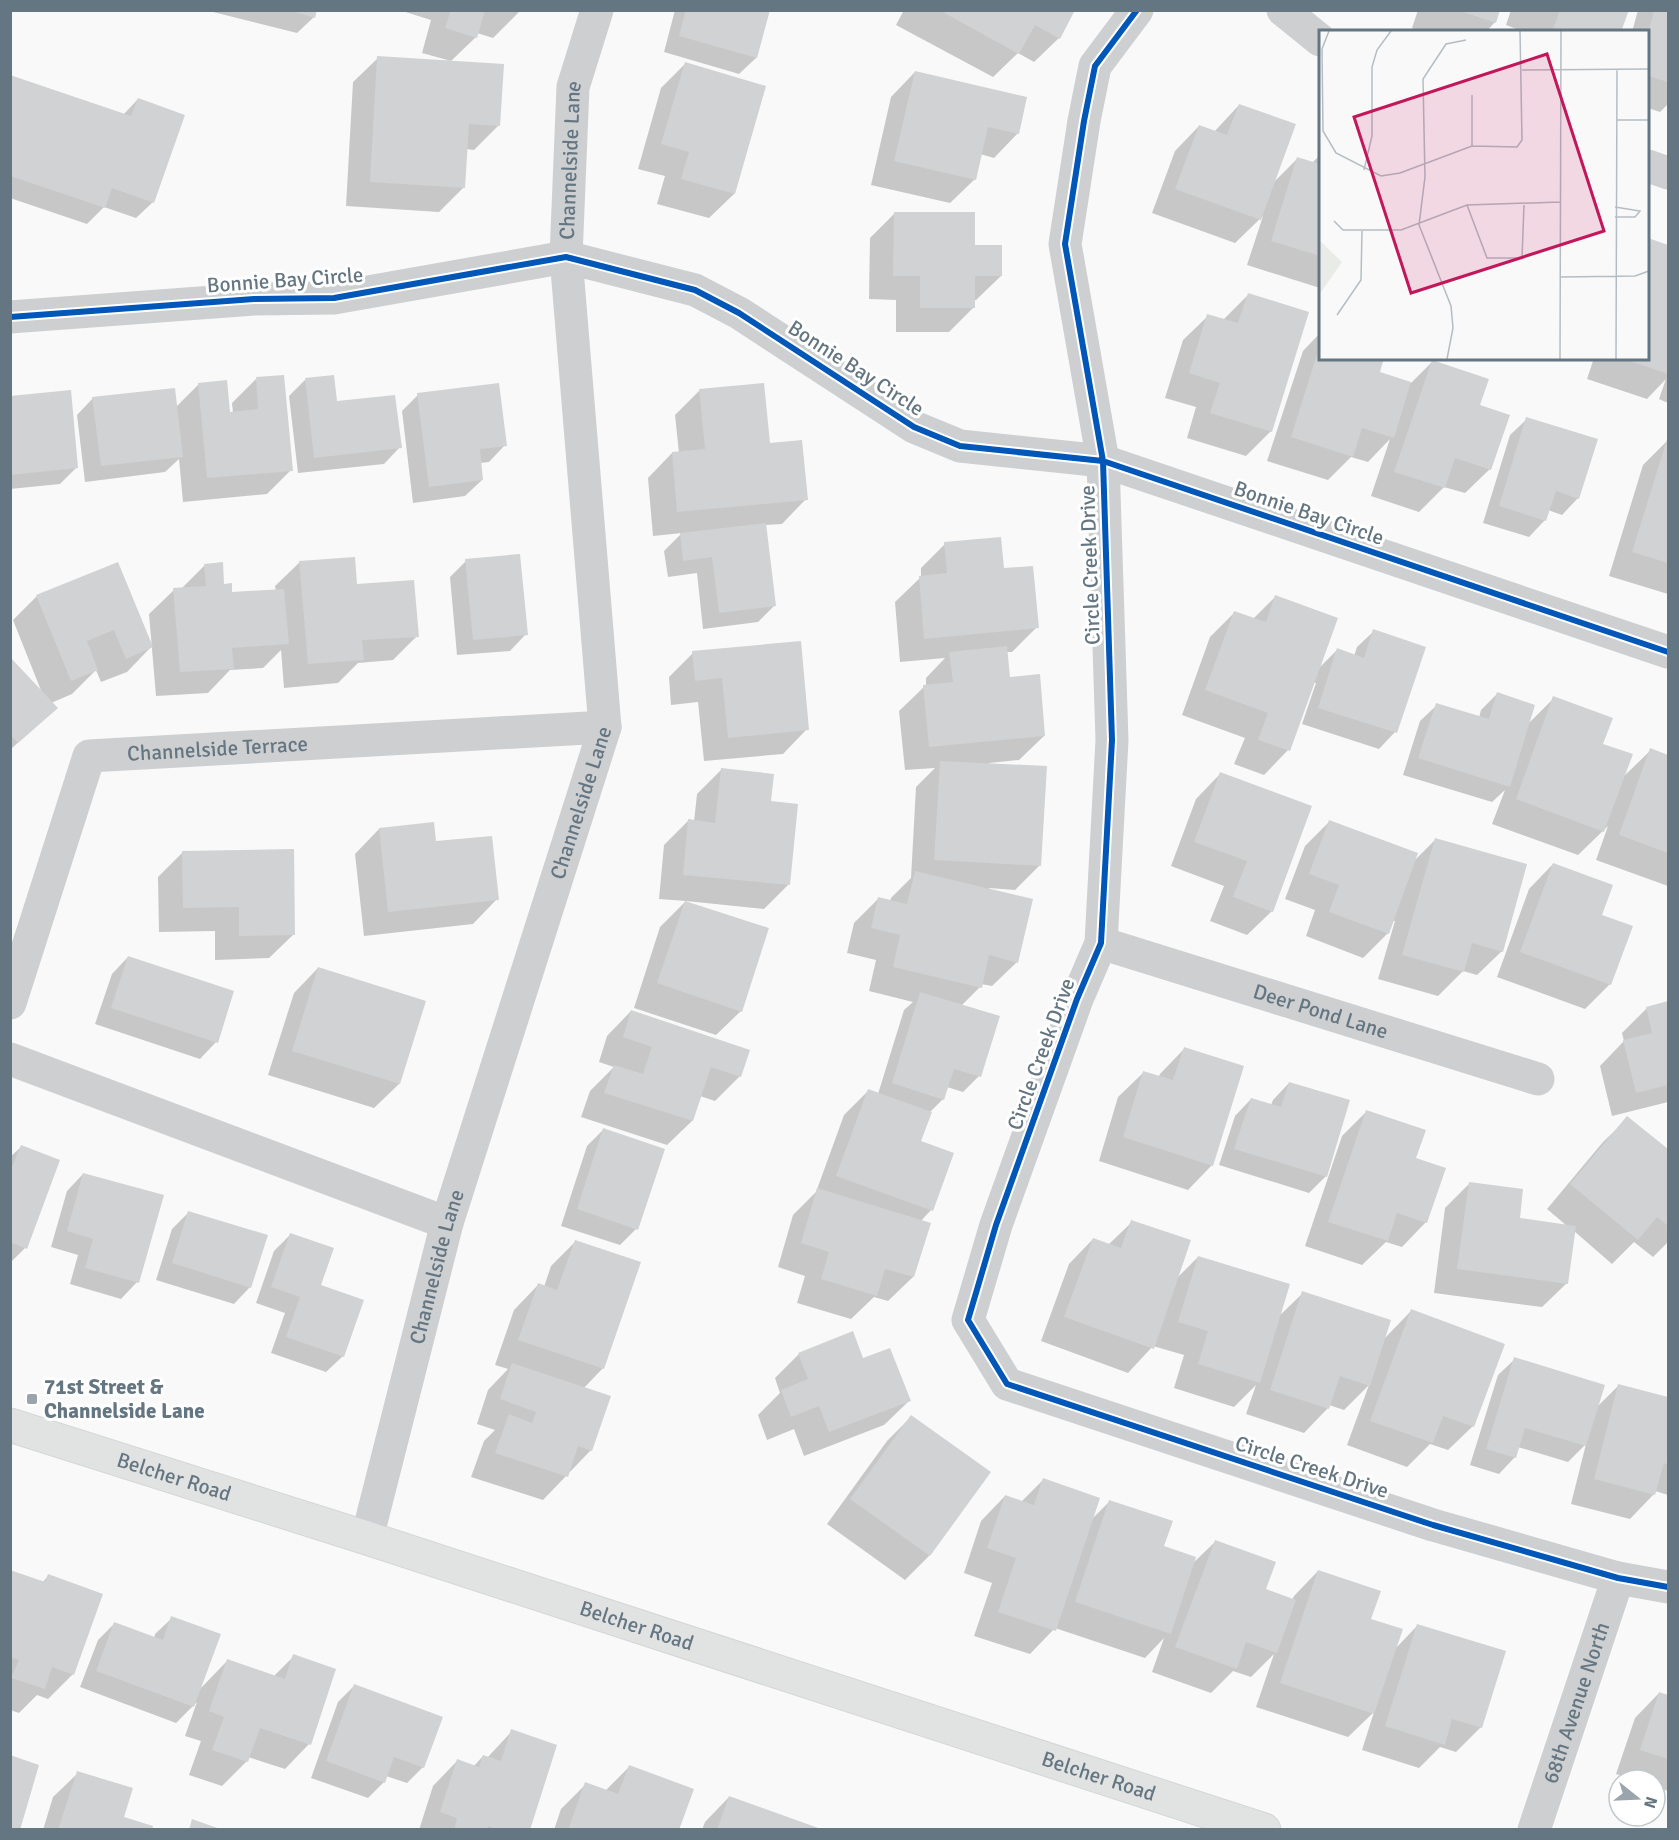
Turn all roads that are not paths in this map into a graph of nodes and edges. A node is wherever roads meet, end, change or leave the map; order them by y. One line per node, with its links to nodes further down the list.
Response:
1 (597, 10): 7 (street, Channelside Lane)
2 (1137, 10): 9 (street, Circle Creek Drive)
3 (1283, 10): 4 (street)
4 (1319, 39)
5 (1649, 167): 6 (street)
6 (1668, 173)
7 (566, 257): 8 (street, Bonnie Bay Circle); 9 (street, Bonnie Bay Circle); 11 (street, Channelside Lane)
8 (10, 317)
9 (1103, 461): 10 (street, Bonnie Bay Circle); 12 (street, Circle Creek Drive)
10 (1668, 652)
11 (605, 727): 13 (street, Channelside Terrace); 16 (street, Channelside Lane)
12 (1101, 943): 15 (street, Deer Pond Lane); 19 (street, Circle Creek Drive)
13 (10, 1004)
14 (10, 1059): 16 (street)
15 (1538, 1079)
16 (447, 1223): 18 (street, Channelside Lane)
17 (10, 1425): 18 (main road, Belcher Road)
18 (368, 1538): 21 (main road, Belcher Road)
19 (1618, 1578): 20 (street, Circle Creek Drive); 22 (street, 68th Avenue North)
20 (1668, 1587)
21 (1264, 1830)
22 (1534, 1830)

